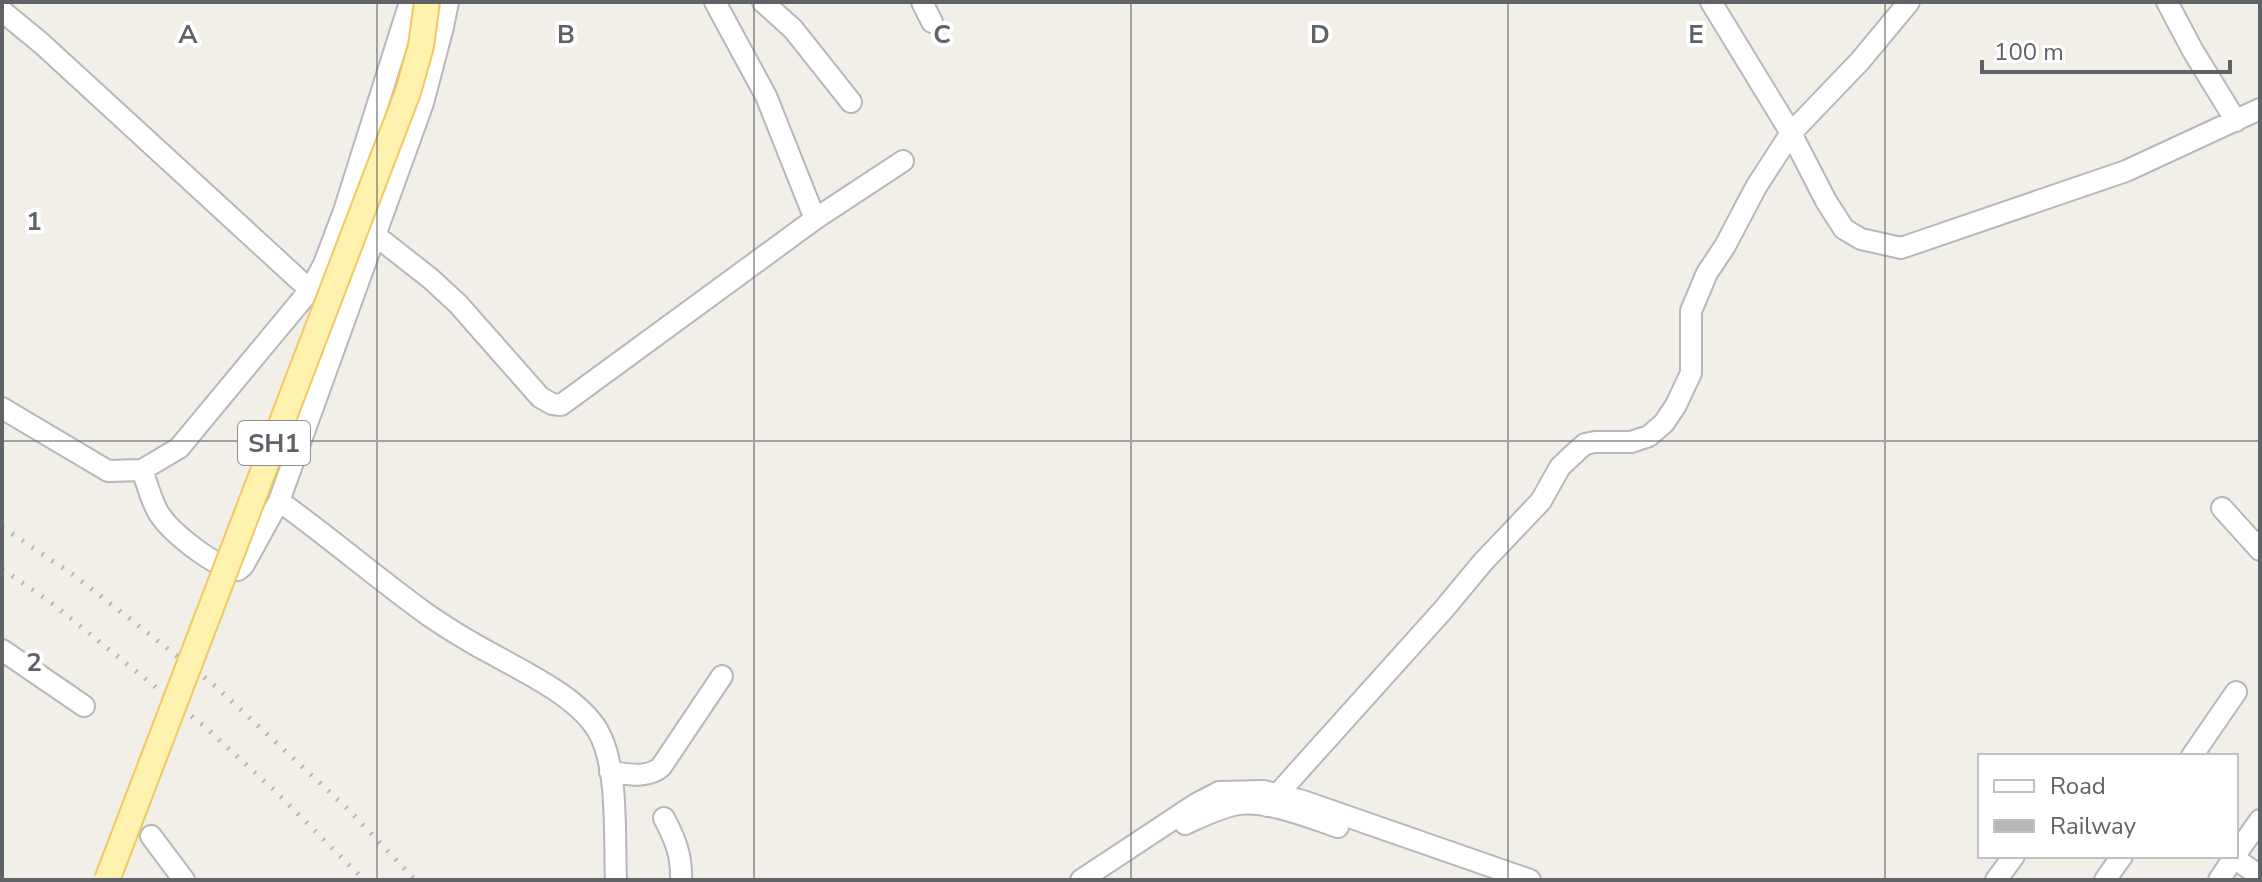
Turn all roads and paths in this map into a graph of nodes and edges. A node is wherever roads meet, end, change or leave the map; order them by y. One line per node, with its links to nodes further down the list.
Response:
1 (410, 2): 19 (street)
2 (427, 2): 41 (main road, SH1, bridge)
3 (448, 2): 18 (street)
4 (715, 2): 17 (street)
5 (763, 2): 12 (street)
6 (922, 2): 11 (street)
7 (1711, 2): 15 (street)
8 (1909, 2): 15 (street)
9 (2167, 2): 14 (street)
10 (2, 11): 19 (street)
11 (932, 22)
12 (851, 102)
13 (2260, 109): 14 (street)
14 (2236, 121): 15 (street)
15 (1791, 133): 31 (street)
16 (903, 161): 17 (street)
17 (815, 219): 18 (street)
18 (375, 235): 22 (street)
19 (310, 290): 21 (street)
20 (2, 408): 21 (street)
21 (142, 470): 22 (street)
22 (279, 501): 30 (street)
23 (2222, 508): 24 (street)
24 (2260, 550)
25 (2, 650): 28 (street)
26 (722, 676): 30 (street)
27 (2236, 692): 29 (street)
28 (84, 706)
29 (2193, 754)
30 (610, 772): 43 (street)
31 (1273, 800): 45 (street); 46 (street); 47 (street); 48 (street)
32 (664, 818): 44 (street)
33 (2260, 820): 35 (street)
34 (151, 836): 42 (street)
35 (2238, 850)
36 (2012, 858): 49 (street)
37 (2121, 858): 50 (street)
38 (2233, 858): 51 (street)
39 (2237, 858): 40 (street)
40 (2260, 876)
41 (107, 880)
42 (184, 880)
43 (616, 880)
44 (681, 880)
45 (1081, 880)
46 (1104, 880)
47 (1489, 880)
48 (1530, 880)
49 (1996, 880)
50 (2105, 880)
51 (2219, 880)

